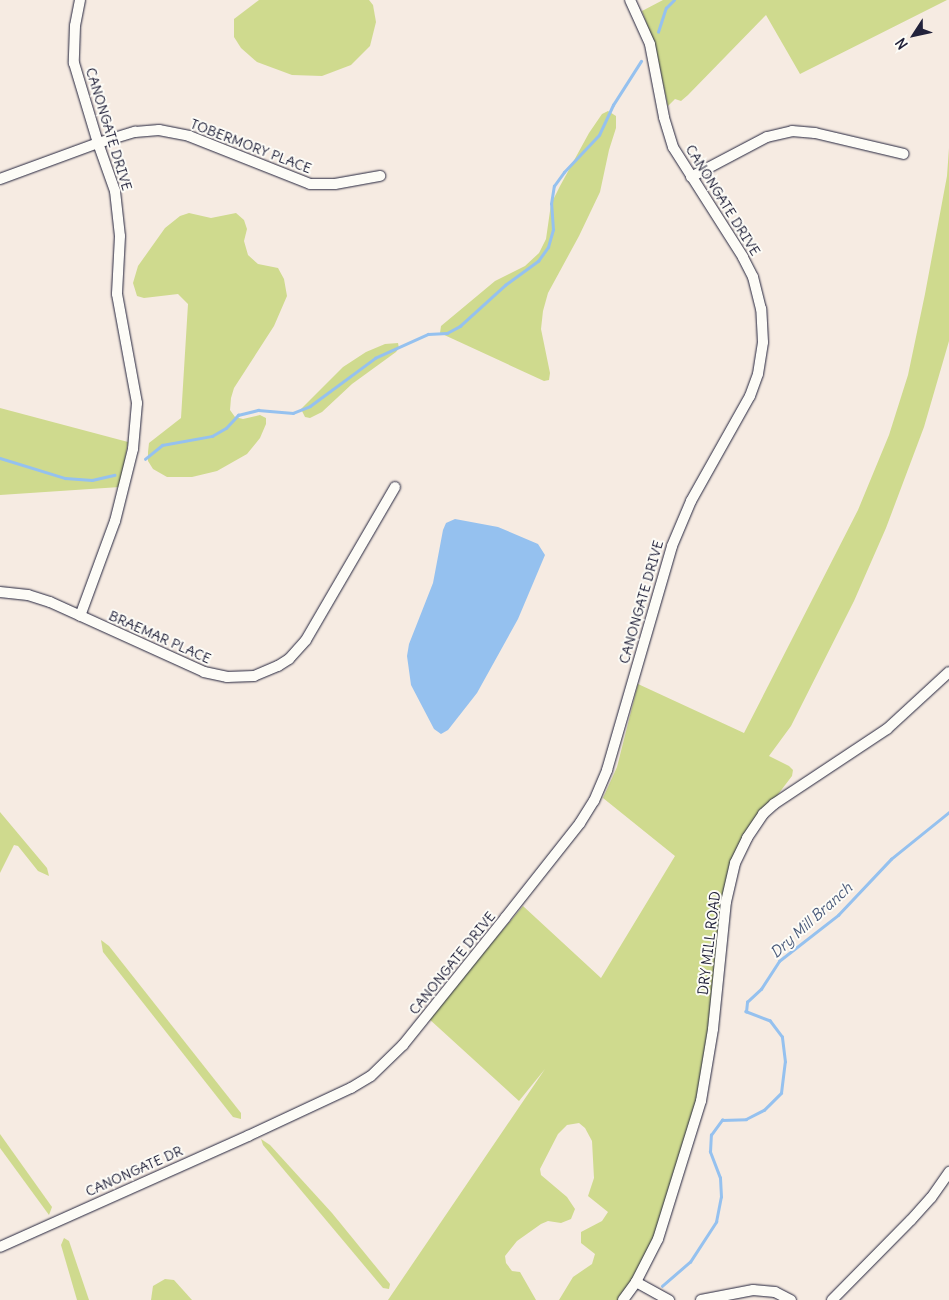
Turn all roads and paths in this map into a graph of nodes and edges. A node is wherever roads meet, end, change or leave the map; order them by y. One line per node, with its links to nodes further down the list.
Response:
1 (80, 0): 3 (street, CANONGATE DRIVE)
2 (630, 0): 6 (street, CANONGATE DRIVE)
3 (98, 143): 5 (street, TOBERMORY PLACE); 7 (street, TOBERMORY PLACE); 10 (street, CANONGATE DRIVE)
4 (904, 154): 6 (street)
5 (380, 176)
6 (691, 178): 12 (street, CANONGATE DRIVE)
7 (0, 180)
8 (395, 487): 10 (street, BRAEMAR PLACE)
9 (0, 592): 10 (street, BRAEMAR PLACE)
10 (80, 616)
11 (949, 672): 15 (street, DRY MILL ROAD)
12 (280, 1121): 14 (street, CANONGATE DR)
13 (949, 1172): 20 (street)
14 (0, 1247)
15 (636, 1282): 16 (street, DRY MILL ROAD); 17 (street)
16 (623, 1300)
17 (669, 1300)
18 (702, 1300): 19 (street)
19 (791, 1300)
20 (832, 1300)

